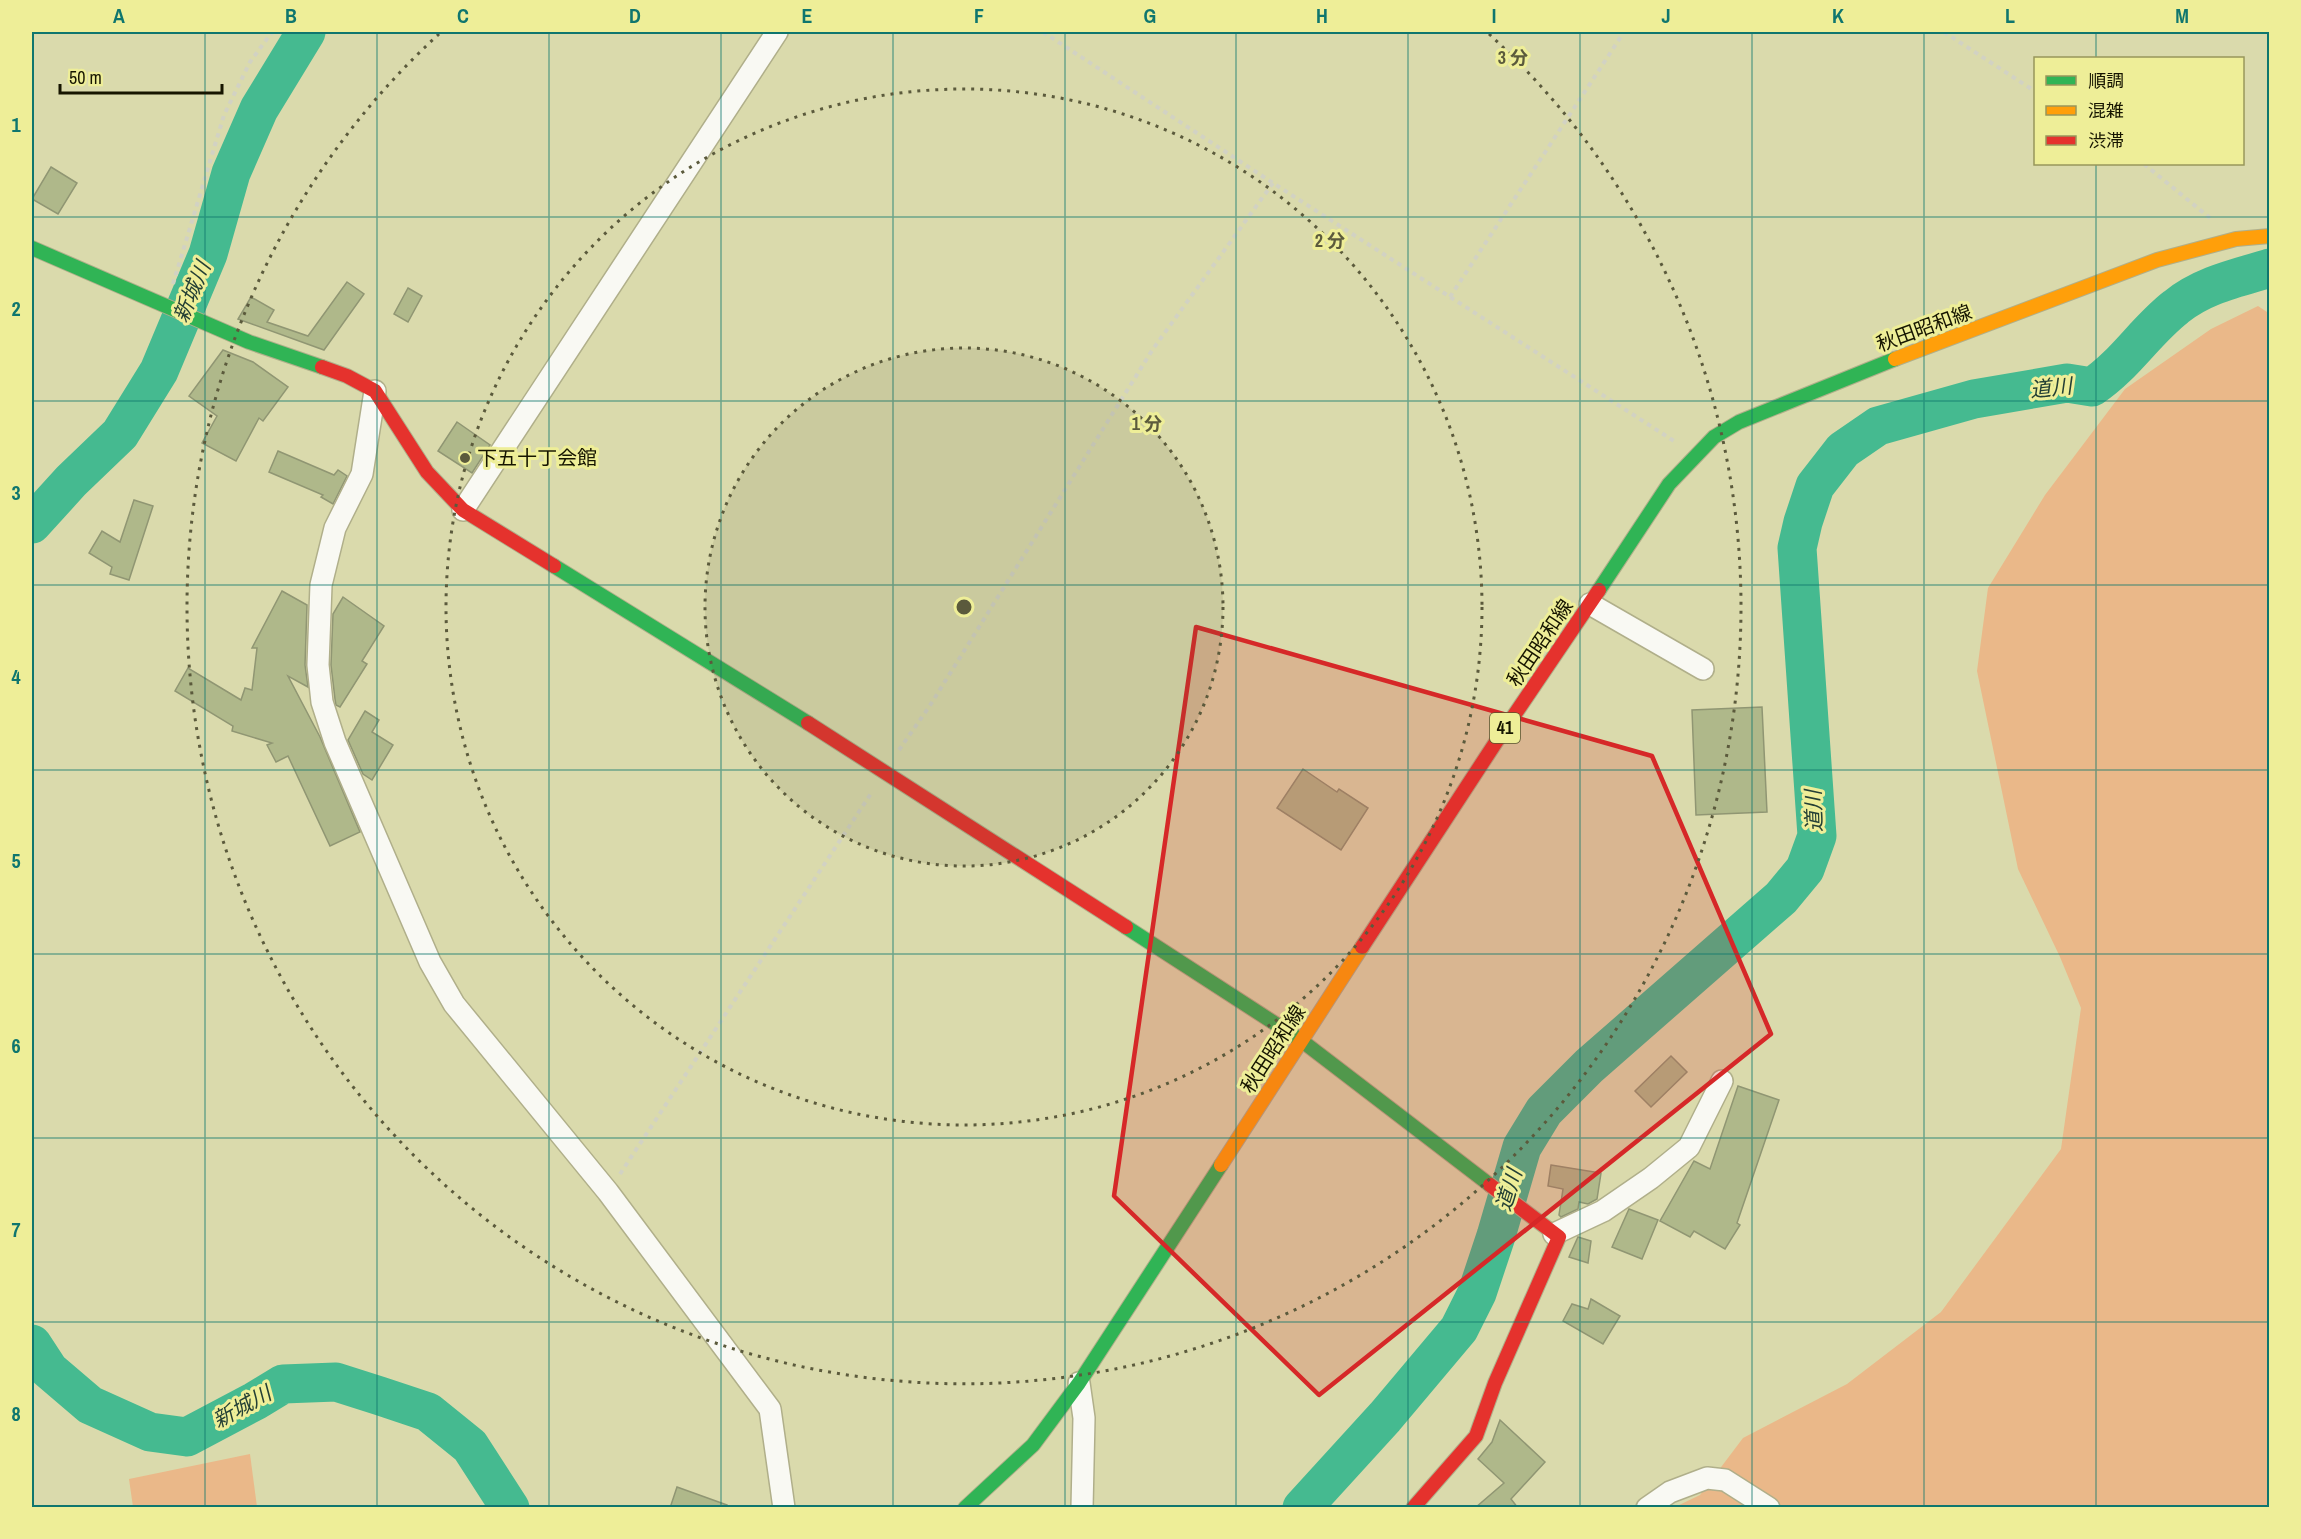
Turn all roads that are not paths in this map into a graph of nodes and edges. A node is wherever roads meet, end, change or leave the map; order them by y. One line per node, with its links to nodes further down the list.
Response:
1 (777, 32): 5 (street)
2 (2270, 236): 6 (street, 秋田昭和線 / 41)
3 (32, 248): 4 (street)
4 (375, 391): 5 (street); 12 (street)
5 (463, 510): 8 (street)
6 (1590, 604): 7 (street); 8 (street, 秋田昭和線 / 41)
7 (1703, 669)
8 (1302, 1041): 10 (street); 11 (street, 秋田昭和線 / 41)
9 (1722, 1081): 10 (street)
10 (1554, 1234): 15 (street)
11 (1079, 1383): 13 (street, 秋田昭和線 / 41); 14 (street)
12 (784, 1508)
13 (964, 1508)
14 (1082, 1508)
15 (1413, 1508)
16 (1647, 1508): 17 (street)
17 (1769, 1508)

